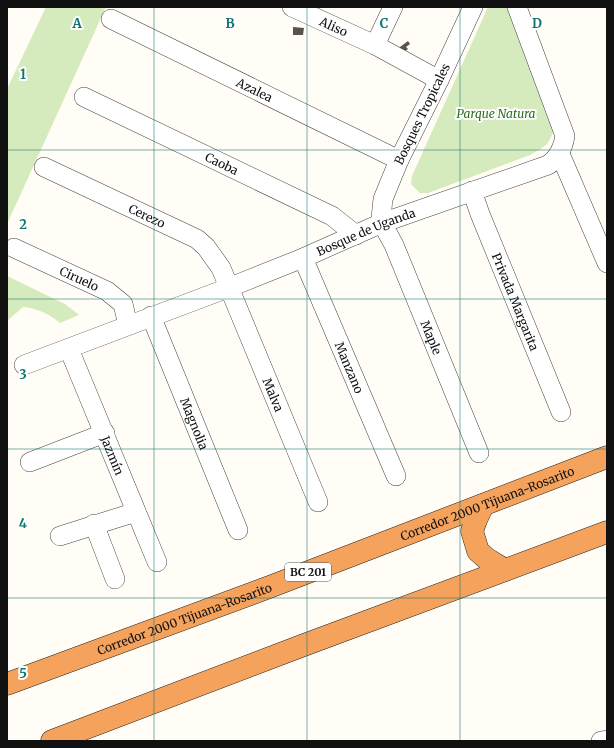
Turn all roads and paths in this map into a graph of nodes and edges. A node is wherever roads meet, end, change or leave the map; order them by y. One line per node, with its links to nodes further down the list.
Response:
1 (292, 7): 6 (street, Aliso)
2 (393, 7): 6 (street)
3 (473, 7): 7 (street, Bosques Tropicales)
4 (517, 7): 9 (street)
5 (111, 19): 10 (street, Azalea)
6 (375, 45): 7 (street, Aliso)
7 (439, 80): 10 (street, Bosques Tropicales)
8 (84, 97): 14 (street, Caoba)
9 (560, 154): 12 (street, Bosque de Uganda); 17 (street)
10 (399, 160): 13 (street, Bosques Tropicales)
11 (44, 167): 18 (street, Cerezo)
12 (472, 191): 13 (street, Bosque de Uganda); 23 (street, Privada Margarita)
13 (382, 224): 14 (street, Bosque de Uganda); 25 (street, Maple)
14 (356, 234): 16 (street, Bosque de Uganda)
15 (14, 248): 20 (street, Ciruelo)
16 (303, 258): 18 (street, Bosque de Uganda); 28 (street, Manzano)
17 (607, 263)
18 (228, 288): 19 (street, Bosque de Uganda); 29 (street, Malva)
19 (151, 316): 20 (street, Bosque de Uganda); 33 (street, Magnolia)
20 (128, 325): 21 (street, Bosque de Uganda)
21 (70, 349): 22 (street, Bosque de Uganda); 24 (street, Jazmín)
22 (24, 365)
23 (561, 412)
24 (105, 433): 27 (street); 31 (street, Jazmín)
25 (479, 453)
26 (607, 457): 30 (highway, Corredor 2000 Tijuana-Rosarito / BC 201)
27 (30, 462)
28 (396, 476)
29 (318, 502)
30 (483, 505): 37 (highway); 39 (highway, Corredor 2000 Tijuana-Rosarito / BC 201)
31 (136, 512): 32 (street); 36 (street, Jazmín)
32 (94, 524): 35 (street); 38 (street)
33 (238, 530)
34 (607, 532): 37 (highway)
35 (60, 536)
36 (158, 562)
37 (505, 570): 41 (highway)
38 (115, 579)
39 (7, 684)
40 (607, 740): 42 (street)
41 (52, 741)
42 (601, 741)

